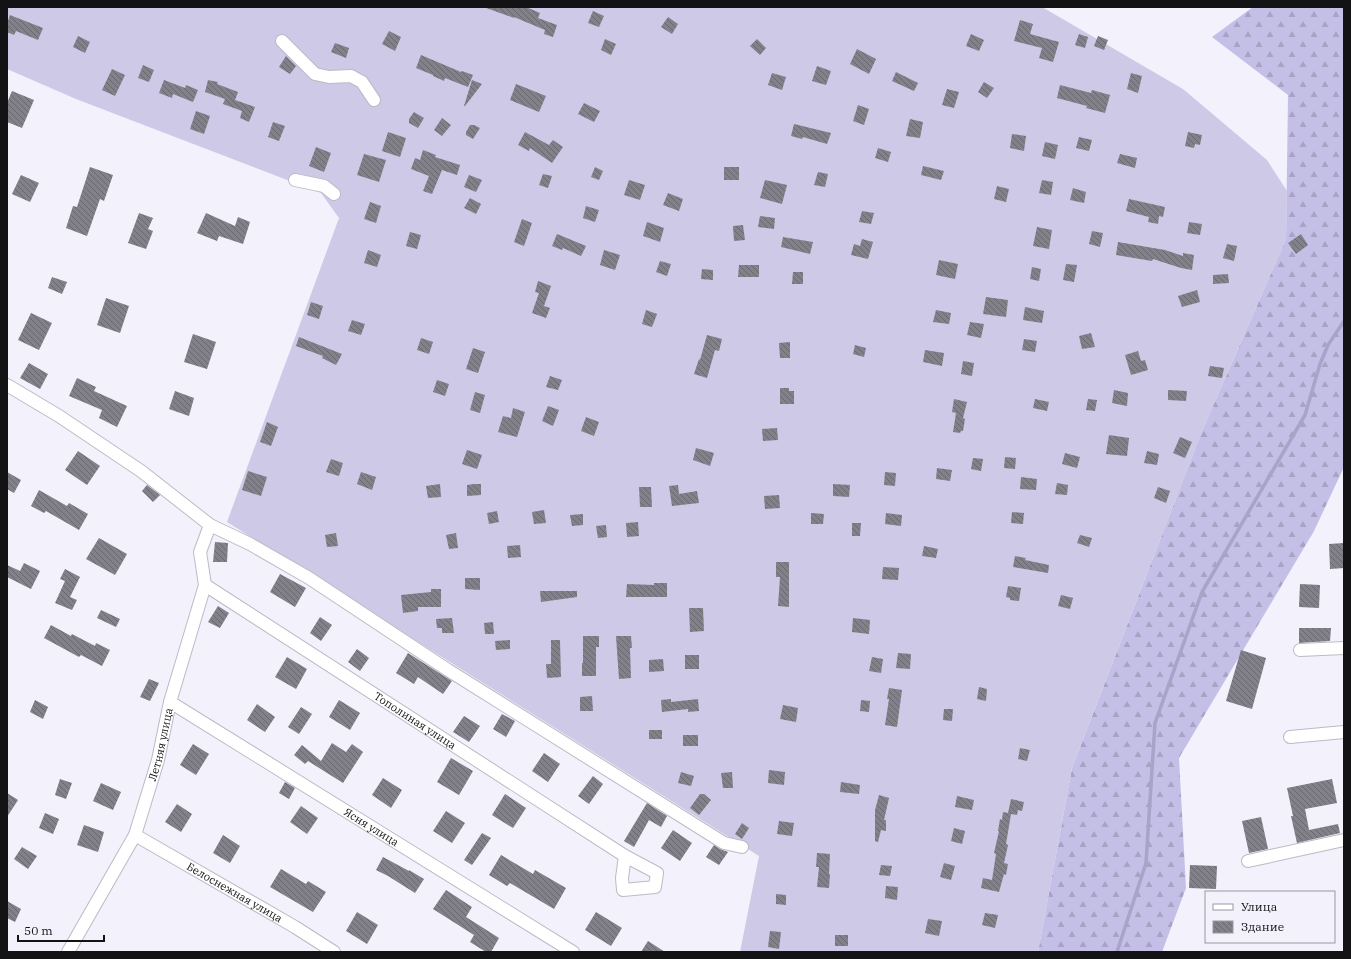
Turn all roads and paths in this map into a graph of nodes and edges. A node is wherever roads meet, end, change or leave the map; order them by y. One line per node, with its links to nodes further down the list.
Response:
1 (282, 41): 2 (street)
2 (374, 100)
3 (295, 180): 4 (street)
4 (334, 194)
5 (7, 385): 6 (street)
6 (210, 525): 7 (street, Летняя улица); 15 (street)
7 (205, 585): 10 (street, Летняя улица); 16 (street, Тополиная улица)
8 (1344, 648): 9 (street)
9 (1300, 650)
10 (170, 702): 13 (street, Летняя улица); 20 (street, Ясня улица)
11 (1344, 732): 12 (street)
12 (1290, 737)
13 (134, 835): 18 (street, Летняя улица); 19 (street, Белоснежная улица)
14 (1344, 840): 17 (street)
15 (742, 847)
16 (626, 856)
17 (1248, 861)
18 (68, 952)
19 (334, 952)
20 (573, 952)

